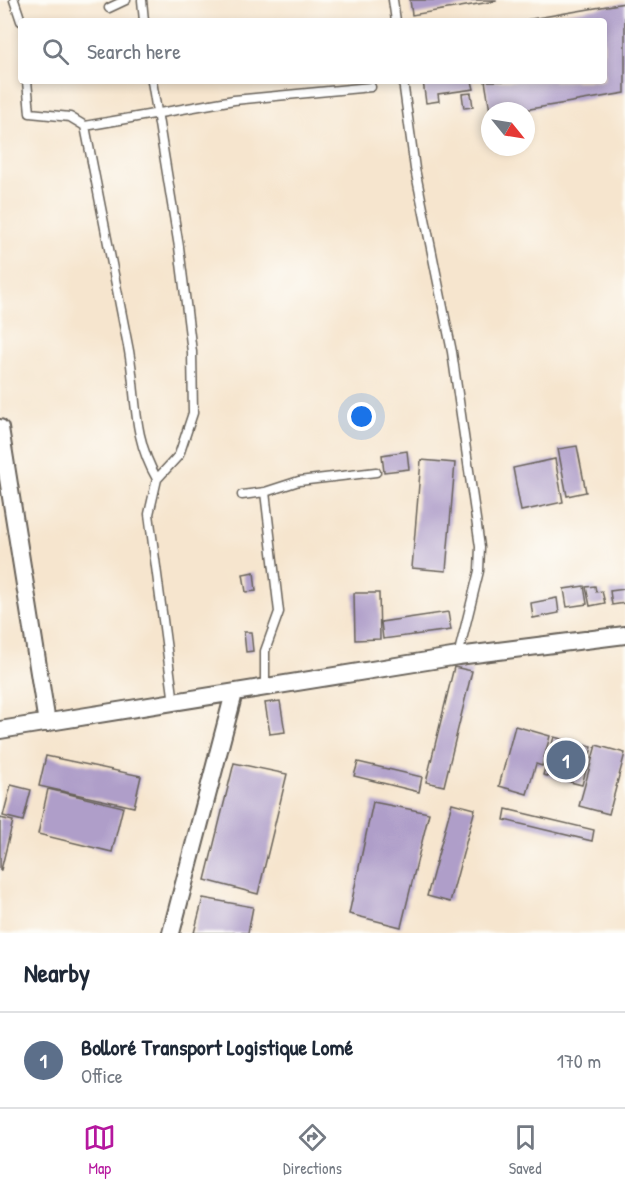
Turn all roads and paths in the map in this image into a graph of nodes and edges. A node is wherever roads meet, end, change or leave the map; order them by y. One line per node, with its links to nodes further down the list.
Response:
1 (14, 0): 6 (lane)
2 (126, 0): 5 (lane)
3 (142, 0): 7 (lane)
4 (393, 0): 8 (lane)
5 (109, 8)
6 (20, 18)
7 (144, 18)
8 (396, 18)
9 (27, 84): 14 (lane)
10 (152, 84): 13 (lane)
11 (403, 84): 21 (lane)
12 (371, 87): 13 (lane)
13 (155, 112): 14 (lane); 17 (lane)
14 (85, 126): 17 (lane)
15 (0, 428): 25 (street)
16 (376, 472): 18 (lane)
17 (157, 479): 24 (lane)
18 (265, 492): 19 (lane); 22 (lane)
19 (242, 495)
20 (625, 635): 21 (street)
21 (458, 656): 22 (street)
22 (265, 688): 23 (street)
23 (234, 693): 24 (street); 27 (street)
24 (174, 703): 25 (street)
25 (47, 723): 26 (street)
26 (0, 730)
27 (171, 933)

